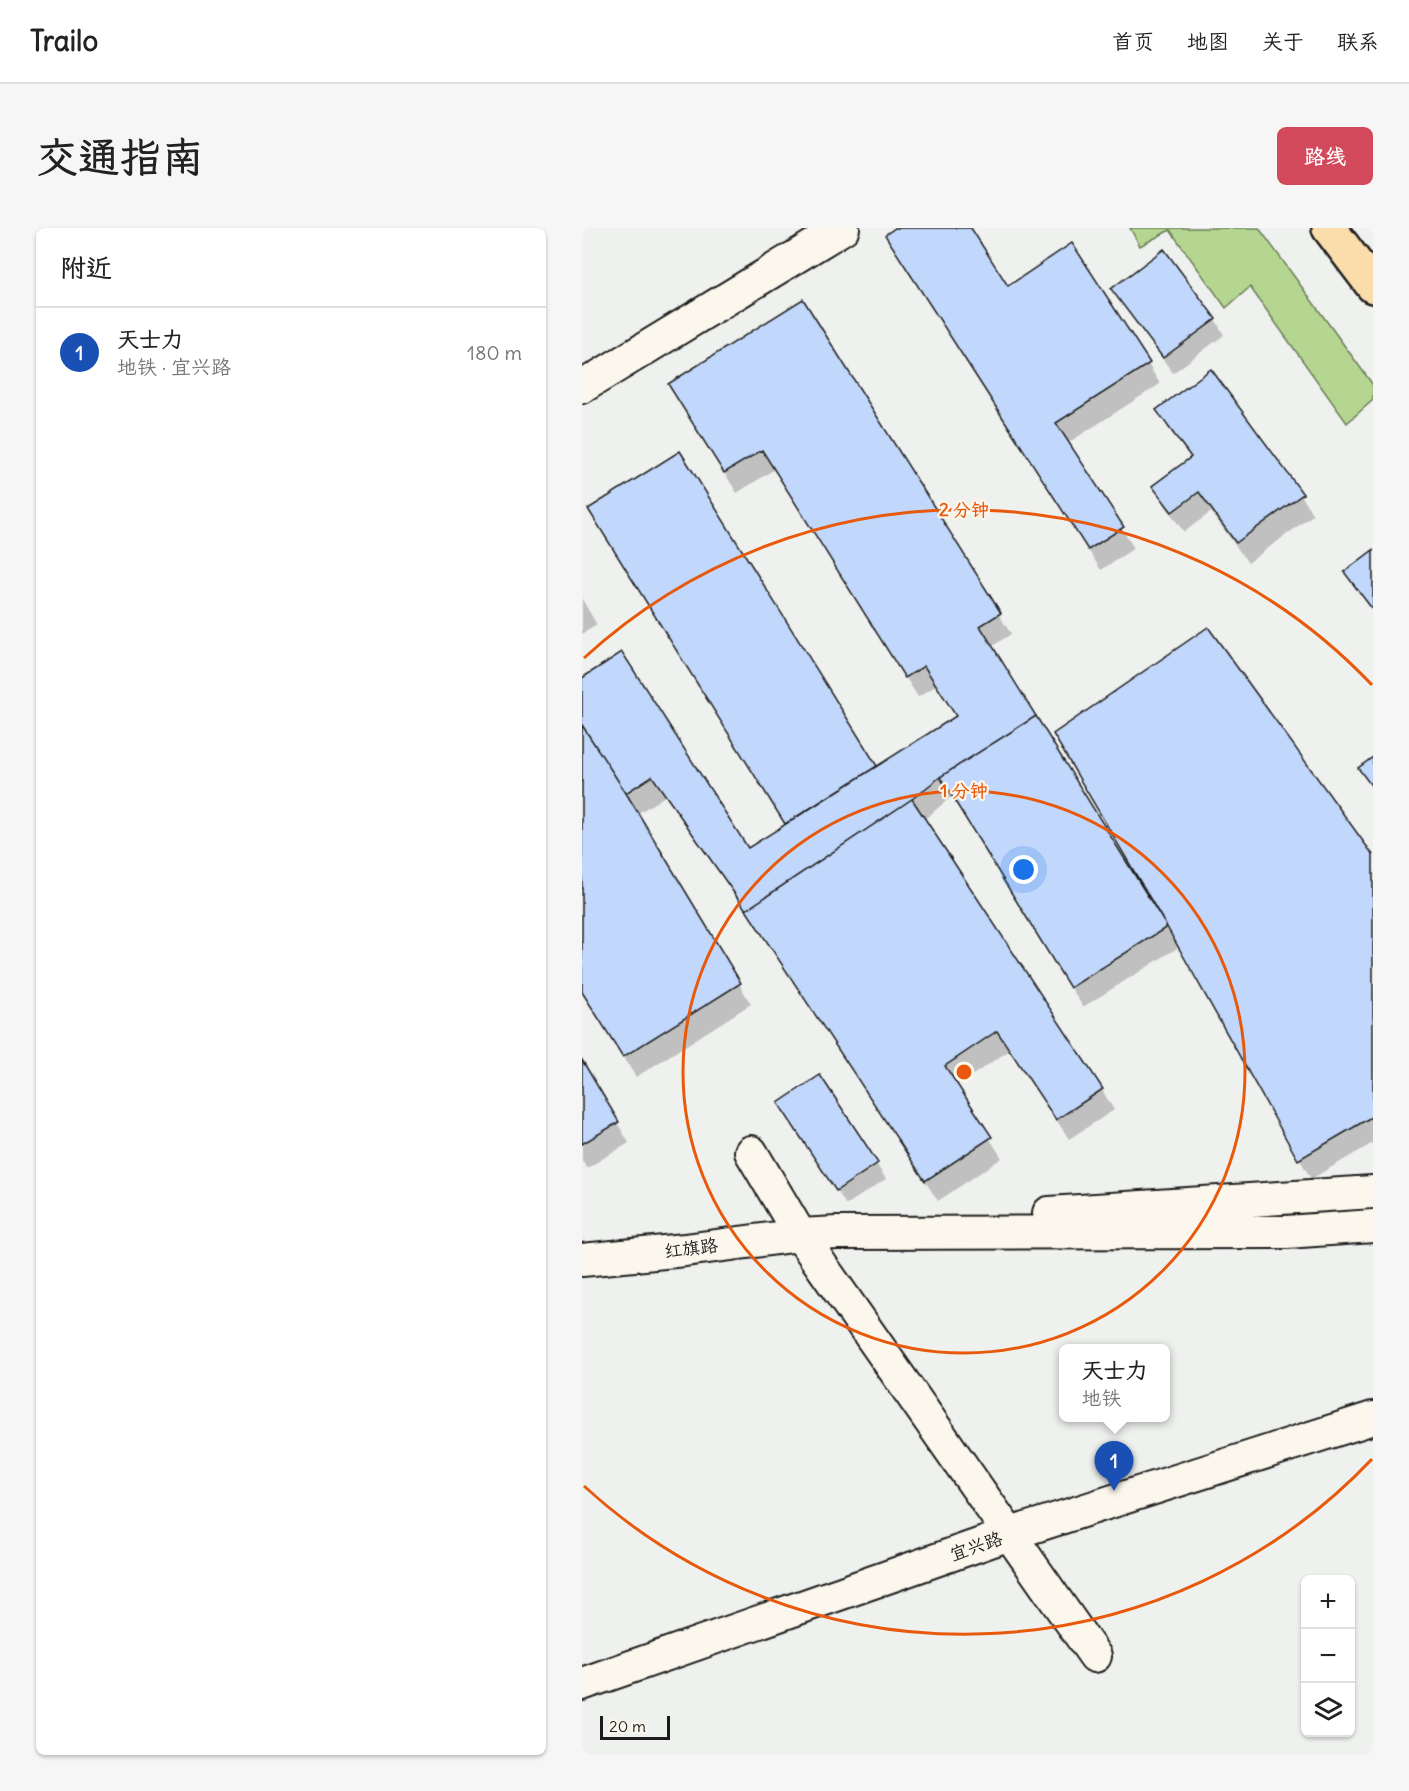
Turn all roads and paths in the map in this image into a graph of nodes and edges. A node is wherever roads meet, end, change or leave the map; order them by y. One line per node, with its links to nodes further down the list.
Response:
1 (843, 228): 4 (street)
2 (1329, 228): 3 (main road)
3 (1373, 286)
4 (582, 387)
5 (751, 1152): 8 (street)
6 (1373, 1192): 8 (street)
7 (1373, 1226): 8 (street)
8 (800, 1235): 9 (street, 红旗路); 11 (street)
9 (582, 1260)
10 (1373, 1419): 11 (street, 宜兴路)
11 (1010, 1534): 12 (street); 13 (street, 宜兴路)
12 (1095, 1656)
13 (582, 1684)

